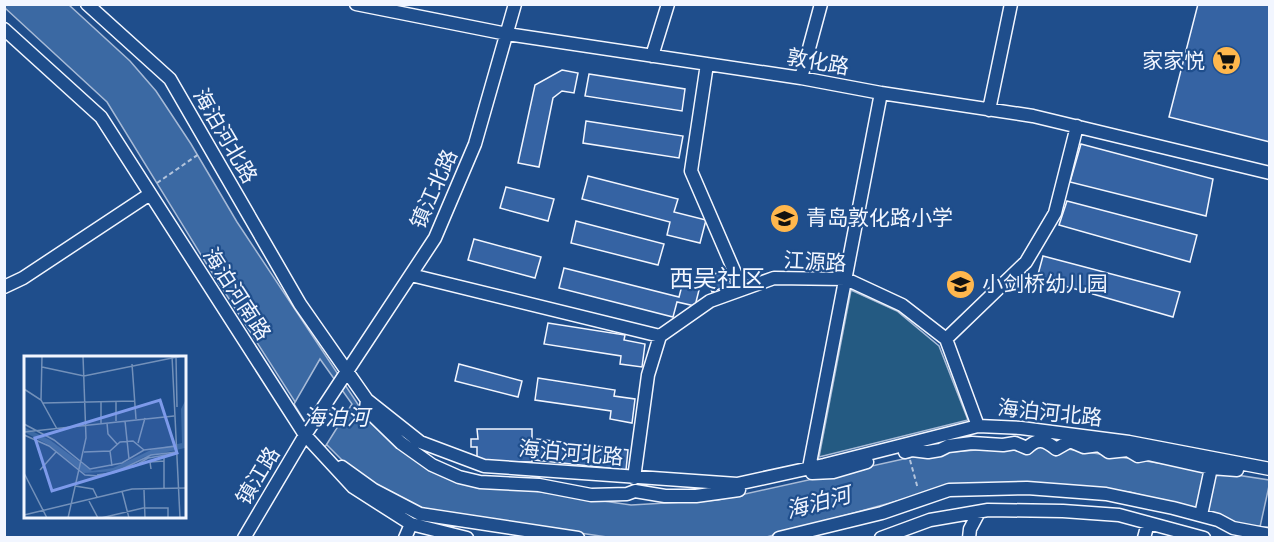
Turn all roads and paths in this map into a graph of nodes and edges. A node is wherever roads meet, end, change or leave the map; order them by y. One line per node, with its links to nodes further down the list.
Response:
1 (87, 4): 24 (street, 海泊河北路)
2 (356, 4): 8 (street, 敦化路)
3 (515, 4): 8 (street, 镇江北路)
4 (668, 4): 9 (street)
5 (821, 4): 11 (street)
6 (1011, 4): 13 (street)
7 (4, 29): 17 (street, 海泊河南路)
8 (507, 34): 9 (street, 敦化路); 18 (street, 镇江北路)
9 (652, 56): 10 (street, 敦化路)
10 (707, 64): 11 (street, 敦化路); 21 (street)
11 (801, 78): 12 (street, 敦化路)
12 (881, 93): 13 (street, 敦化路); 19 (street)
13 (989, 110): 14 (street, 敦化路)
14 (1077, 126): 16 (street, 敦化路); 23 (street)
15 (202, 152): 17 (path)
16 (1269, 173)
17 (153, 189): 20 (street); 27 (street, 海泊河南路)
18 (411, 275): 22 (street); 24 (street, 镇江北路)
19 (846, 279): 21 (street, 江源路); 23 (street, 江源路); 30 (street)
20 (4, 288)
21 (742, 290): 22 (street, 江源路)
22 (660, 336): 33 (street)
23 (946, 339): 26 (street)
24 (347, 370): 25 (street, 海泊河北路); 27 (street, 镇江路)
25 (367, 400): 28 (street); 33 (street, 海泊河北路)
26 (978, 426): 30 (street, 海泊河北路); 32 (street, 海泊河北路)
27 (305, 435): 29 (street, 海泊河南路); 40 (street, 镇江路)
28 (908, 452): 31 (street); 34 (path)
29 (324, 455): 38 (street, 海泊河南路); 43 (street)
30 (810, 468): 33 (street, 海泊河北路)
31 (1211, 468): 32 (street); 36 (street)
32 (1269, 470)
33 (634, 478)
34 (921, 500): 36 (street); 44 (street)
35 (979, 512): 37 (street); 45 (street); 46 (street)
36 (1201, 515): 39 (street)
37 (1148, 523): 47 (street); 48 (street)
38 (411, 524): 41 (street); 42 (street, 海泊河南路)
39 (1269, 535)
40 (244, 537)
41 (405, 537)
42 (467, 537)
43 (578, 537)
44 (779, 537)
45 (880, 537)
46 (969, 537)
47 (1144, 537)
48 (1204, 537)

